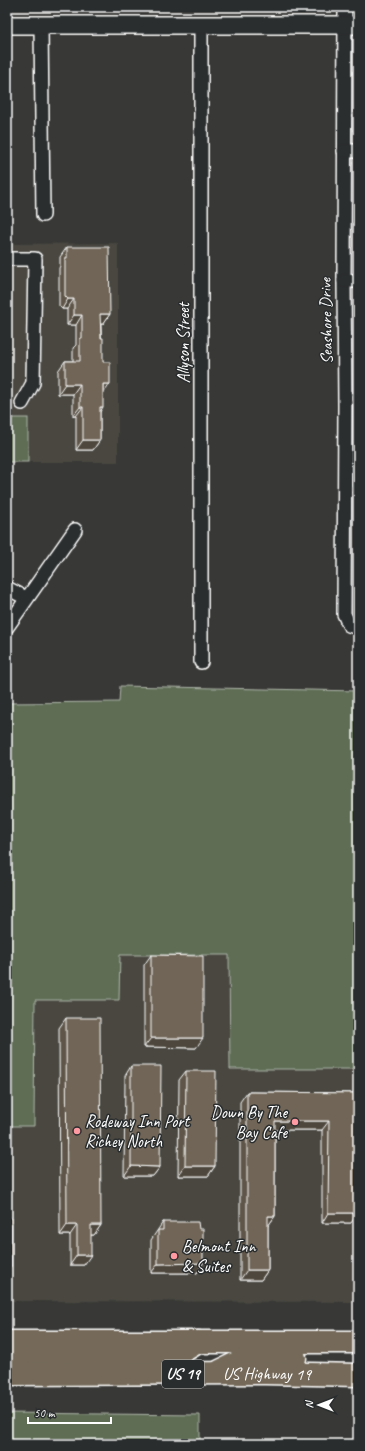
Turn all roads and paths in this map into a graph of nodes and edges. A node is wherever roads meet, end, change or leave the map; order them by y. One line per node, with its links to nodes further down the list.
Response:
1 (345, 7): 5 (street, Seashore Drive)
2 (201, 24): 4 (street); 5 (street); 20 (street, Allyson Street)
3 (7, 25): 4 (street)
4 (41, 25): 8 (street)
5 (351, 25): 6 (street, Seashore Drive)
6 (344, 151): 7 (street); 10 (street, Seashore Drive)
7 (358, 151)
8 (43, 215)
9 (7, 259): 12 (street)
10 (344, 281): 11 (street); 13 (street, Seashore Drive)
11 (358, 281)
12 (22, 403)
13 (352, 406): 14 (street, Seashore Drive)
14 (352, 515): 19 (street, Seashore Drive)
15 (75, 530): 17 (street)
16 (7, 588): 17 (street)
17 (26, 598): 18 (street)
18 (7, 627)
19 (358, 628)
20 (201, 662)
21 (7, 1342): 22 (highway, US Highway 19 / US 19)
22 (198, 1342): 23 (highway, US Highway 19 / US 19); 25 (highway)
23 (358, 1342)
24 (358, 1357): 27 (highway)
25 (7, 1368)
26 (7, 1374): 27 (highway, US Highway 19 / US 19)
27 (214, 1374): 28 (highway, US Highway 19 / US 19)
28 (358, 1375)

